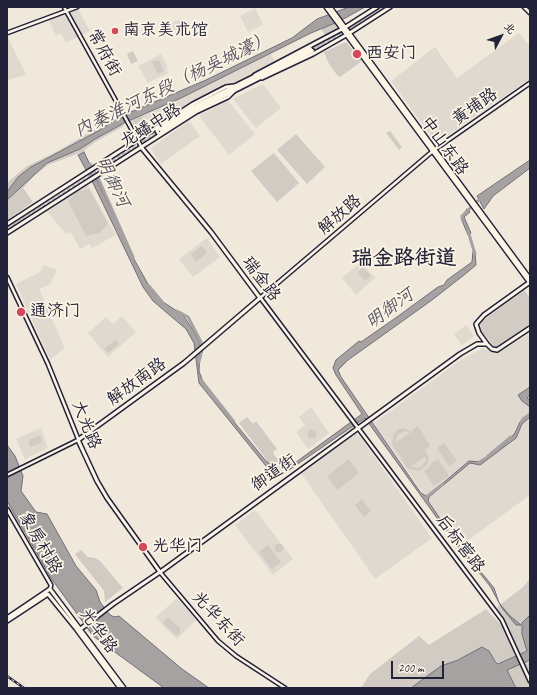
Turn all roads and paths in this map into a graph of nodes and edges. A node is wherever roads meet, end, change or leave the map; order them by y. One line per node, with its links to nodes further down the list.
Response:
1 (64, 7): 8 (street, 常府街)
2 (77, 7): 8 (street)
3 (326, 7): 9 (main road)
4 (330, 7): 9 (main road)
5 (377, 7): 11 (main road)
6 (390, 7): 12 (main road)
7 (524, 7): 10 (street)
8 (67, 11): 14 (street); 22 (street, 常府街)
9 (332, 13): 13 (main road, 中山东路)
10 (530, 13)
11 (367, 14): 12 (main road); 13 (main road)
12 (371, 19): 15 (main road)
13 (343, 28): 15 (main road, 中山东路); 16 (main road)
14 (7, 33)
15 (348, 34): 17 (main road); 27 (main road, 中山东路)
16 (323, 38): 17 (main road); 18 (main road)
17 (328, 46): 19 (main road)
18 (250, 78): 19 (highway); 21 (highway)
19 (249, 83): 21 (highway)
20 (530, 84): 27 (street, 黄埔路)
21 (235, 88): 23 (highway); 23 (main road, 龙蟠中路); 23 (main road, 龙蟠中路)
22 (129, 123): 24 (street, 瑞金路)
23 (161, 130): 24 (main road, 龙蟠中路); 26 (main road, 龙蟠中路)
24 (137, 140): 25 (main road, 龙蟠中路); 26 (street, 瑞金路)
25 (127, 147): 28 (main road); 29 (main road, 龙蟠中路)
26 (141, 147): 28 (main road, 龙蟠中路); 34 (street, 瑞金路)
27 (433, 151): 33 (main road, 中山东路); 34 (street, 解放路)
28 (131, 153): 30 (main road, 龙蟠中路)
29 (8, 223): 30 (main road)
30 (13, 230): 31 (main road, 龙蟠中路)
31 (7, 234)
32 (7, 277): 43 (street, 大光路)
33 (530, 282): 37 (main road)
34 (260, 298): 35 (street); 42 (street, 瑞金路)
35 (226, 327): 38 (main road)
36 (530, 328): 40 (main road)
37 (481, 336): 39 (main road); 40 (main road)
38 (206, 344): 41 (main road); 41 (street, 解放南路)
39 (477, 344): 40 (main road); 42 (main road, 御道街)
40 (487, 344)
41 (184, 363): 43 (street, 解放南路)
42 (359, 428): 47 (main road, 御道街); 52 (street, 后标营路)
43 (78, 440): 44 (street, 解放南路); 46 (street, 大光路)
44 (7, 475)
45 (7, 509): 48 (street, 象房村路)
46 (141, 547): 47 (main road)
47 (160, 572): 51 (main road, 御道街); 55 (street, 光华东街)
48 (50, 589): 49 (main road); 51 (main road, 光华路)
49 (7, 618)
50 (7, 621): 51 (main road)
51 (80, 630): 53 (main road, 光华路); 54 (main road, 光华路)
52 (530, 681)
53 (120, 688)
54 (124, 688)
55 (285, 688)

